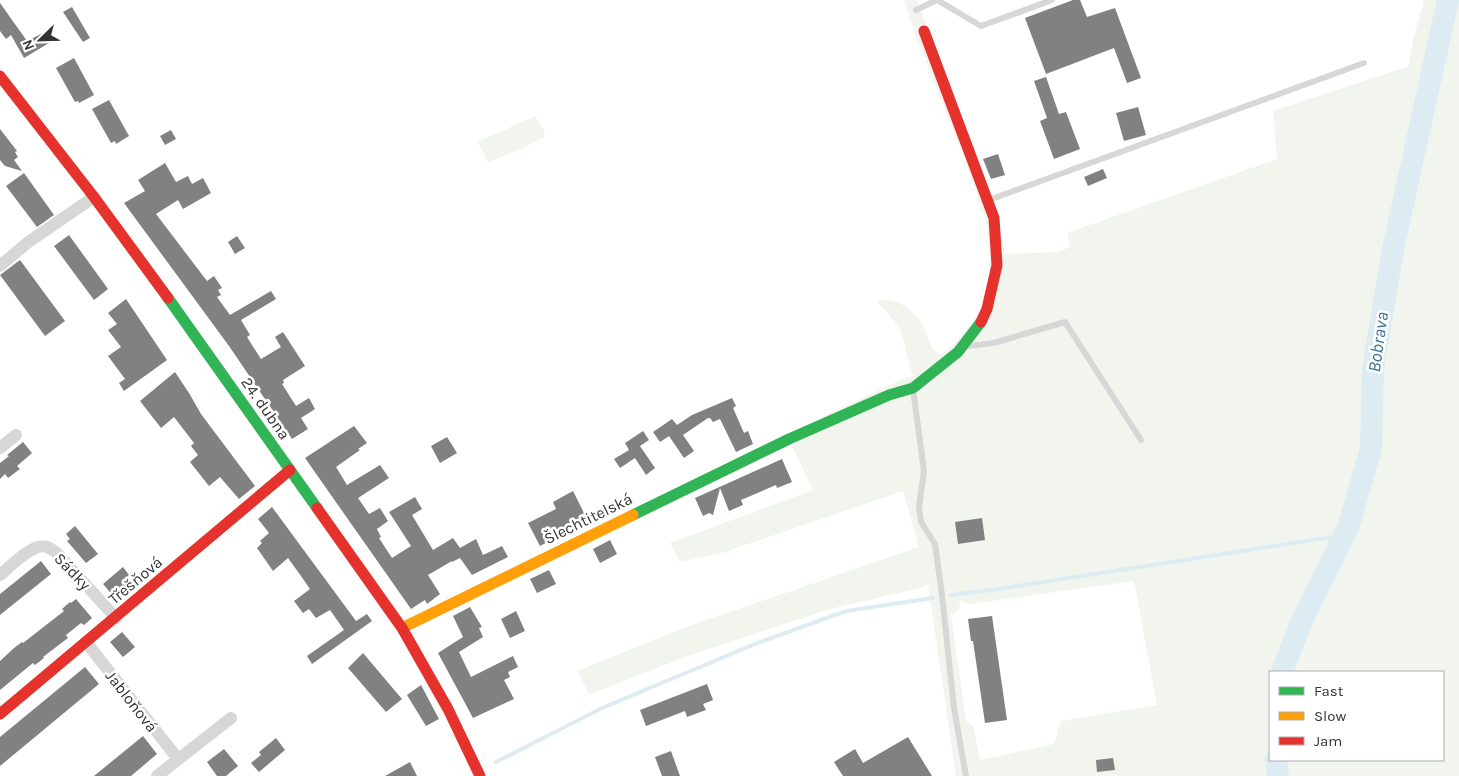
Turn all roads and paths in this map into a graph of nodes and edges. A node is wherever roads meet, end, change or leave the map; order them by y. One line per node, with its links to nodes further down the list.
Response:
1 (1052, 0): 2 (lane)
2 (916, 10)
3 (924, 31): 7 (street)
4 (1364, 63): 7 (lane)
5 (0, 76): 6 (street, 24. dubna)
6 (94, 197): 8 (street); 14 (street, 24. dubna)
7 (987, 200): 9 (street)
8 (0, 266)
9 (962, 347): 10 (street); 12 (lane)
10 (913, 388): 17 (street, Šlechtitelská); 24 (lane)
11 (16, 435): 13 (street)
12 (1141, 440)
13 (0, 448)
14 (290, 470): 16 (street, Třešňová); 17 (street, 24. dubna)
15 (0, 575): 16 (street, Sádky)
16 (116, 618): 18 (street, Třešňová)
17 (402, 628): 23 (street, 24. dubna)
18 (86, 642): 19 (street, Třešňová); 21 (street, Jabloňová)
19 (0, 714)
20 (230, 718): 21 (street)
21 (178, 759): 22 (street)
22 (157, 776)
23 (480, 776)
24 (966, 776)

